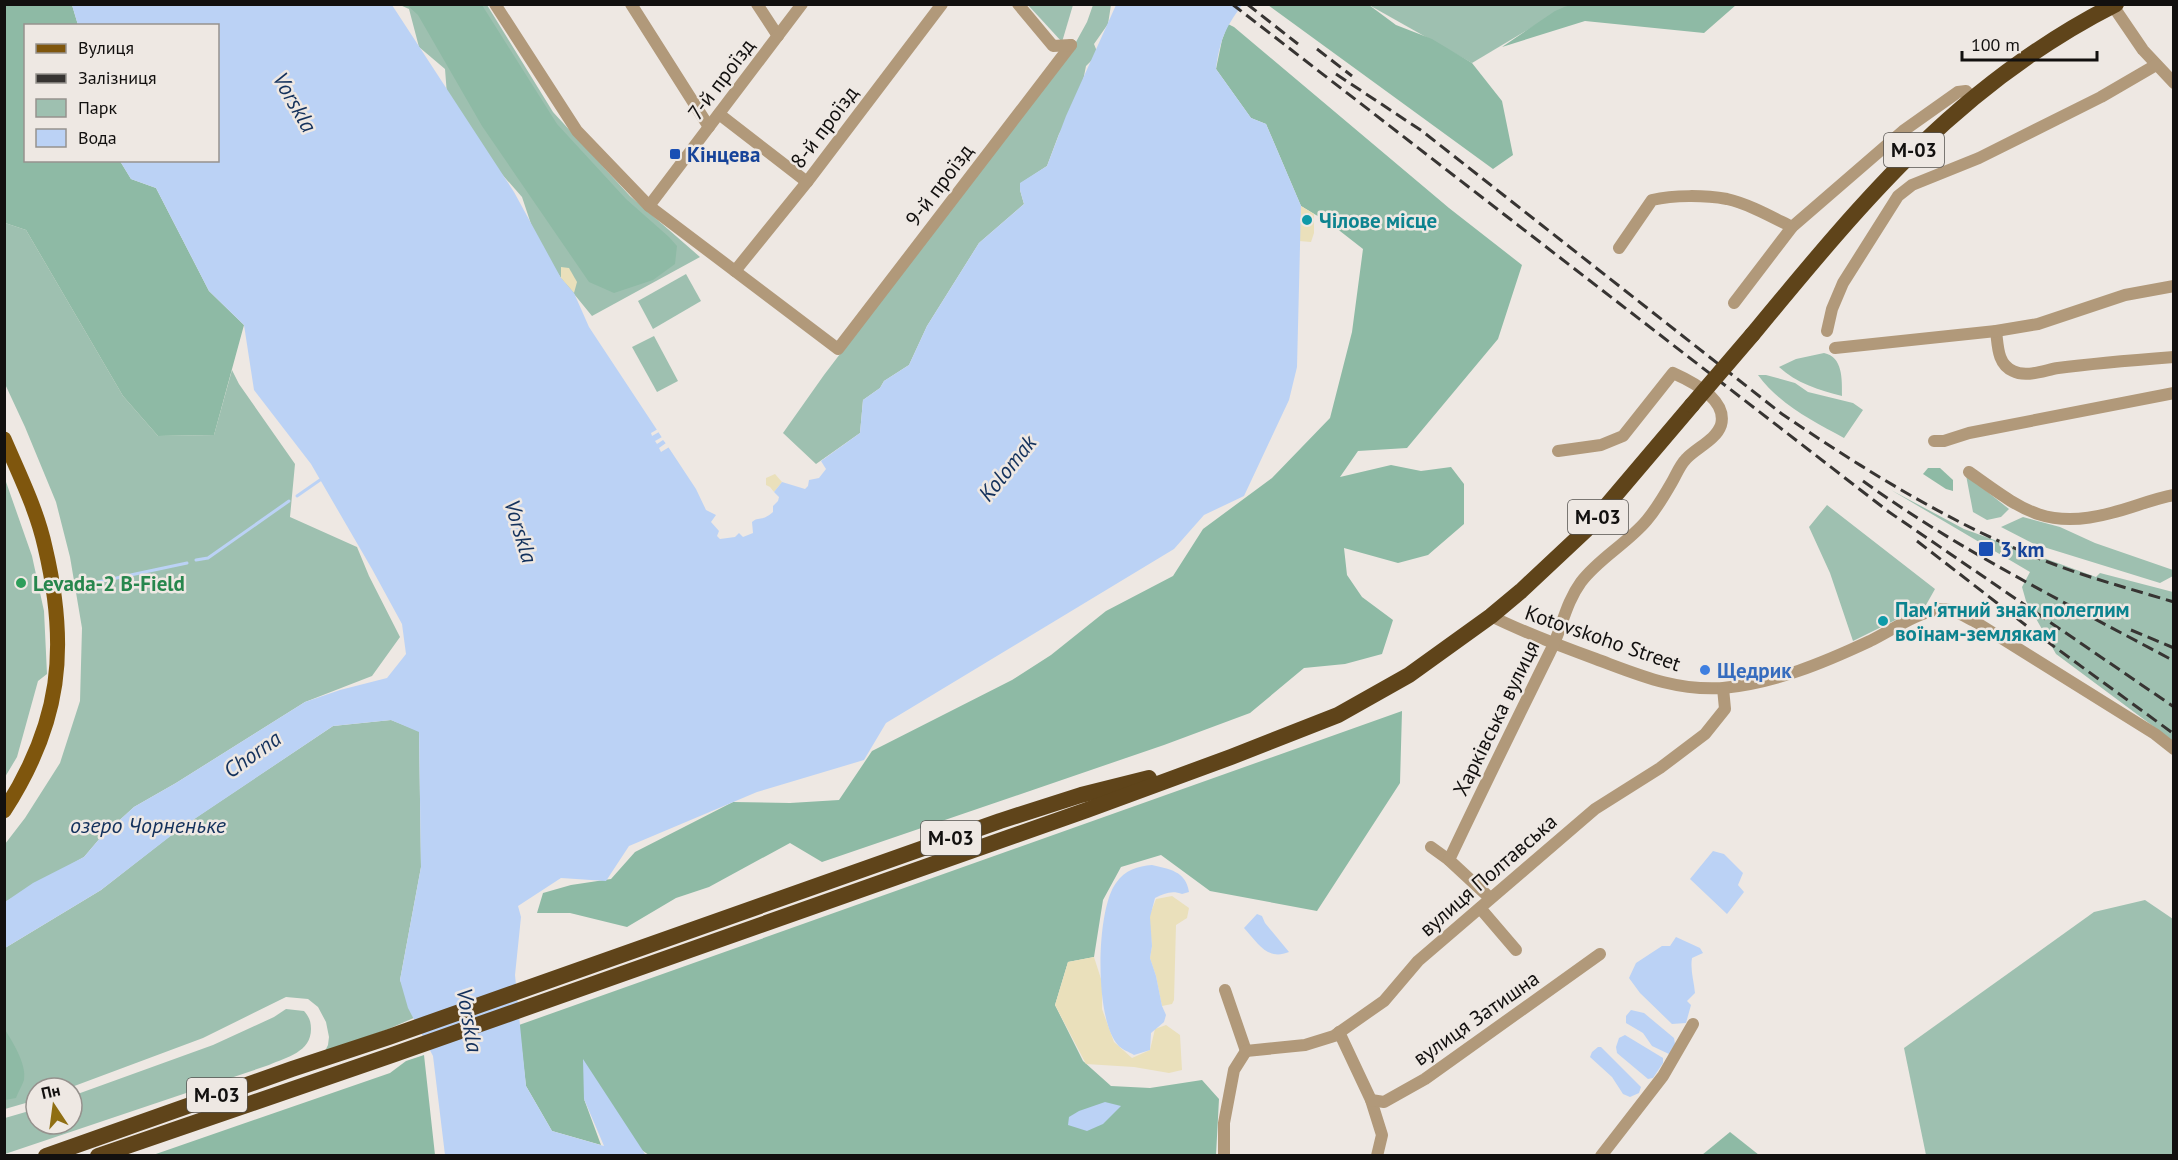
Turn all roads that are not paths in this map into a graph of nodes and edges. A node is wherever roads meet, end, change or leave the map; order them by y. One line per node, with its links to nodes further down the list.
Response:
1 (495, 4): 15 (street)
2 (631, 4): 13 (street)
3 (758, 4): 8 (street)
4 (802, 4): 8 (street, 7-й проїзд)
5 (942, 4): 14 (street, 8-й проїзд)
6 (1018, 4): 18 (street, 9-й проїзд)
7 (2114, 5): 9 (street); 11 (highway, М-03)
8 (778, 36): 12 (street, 7-й проїзд)
9 (2156, 65): 10 (street); 21 (street)
10 (2174, 83)
11 (1972, 98): 16 (street); 31 (highway, М-03, bridge)
12 (719, 114): 13 (street, 7-й проїзд); 14 (street)
13 (709, 127): 15 (street, 7-й проїзд)
14 (807, 182): 18 (street, 8-й проїзд)
15 (649, 206): 18 (street)
16 (1792, 227): 17 (street); 20 (street)
17 (1619, 248)
18 (735, 271)
19 (2174, 286): 22 (street)
20 (1734, 303)
21 (1827, 331)
22 (1996, 331): 23 (street); 24 (street)
23 (1835, 348)
24 (2174, 357)
25 (2174, 393): 27 (street)
26 (4, 439): 36 (main road)
27 (1934, 441)
28 (1558, 451): 32 (street, Харківська вулиця)
29 (1969, 472): 30 (street)
30 (2174, 495)
31 (1491, 616): 32 (street, Kotovskoho Street); 35 (highway, М-03)
32 (1554, 644): 33 (street, Kotovskoho Street); 38 (street, Харківська вулиця)
33 (1723, 688): 34 (street, Kotovskoho Street); 39 (street, вулиця Полтавська)
34 (2174, 749)
35 (1231, 757): 48 (highway, М-03); 49 (highway, М-03)
36 (4, 811)
37 (1431, 847): 38 (street)
38 (1449, 860): 39 (street)
39 (1490, 898): 40 (street, вулиця Полтавська)
40 (1480, 908): 41 (street); 45 (street, вулиця Полтавська)
41 (1516, 950)
42 (1600, 954): 47 (street, вулиця Затишна)
43 (1226, 990): 46 (street)
44 (1693, 1024): 52 (street)
45 (1339, 1032): 46 (street, вулиця Полтавська); 47 (street)
46 (1246, 1051): 50 (street)
47 (1371, 1100): 51 (street)
48 (46, 1155)
49 (98, 1155)
50 (1224, 1155)
51 (1377, 1155)
52 (1601, 1155)

